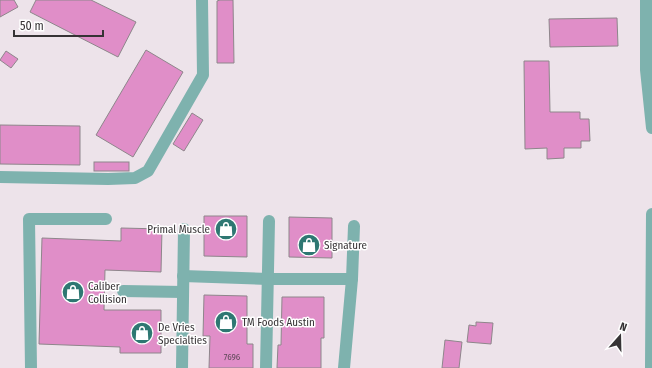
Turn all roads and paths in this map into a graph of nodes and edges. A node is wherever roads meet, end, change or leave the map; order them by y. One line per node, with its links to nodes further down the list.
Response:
1 (202, 0): 4 (street)
2 (646, 0): 3 (street)
3 (652, 128)
4 (0, 177)
5 (652, 214): 15 (street)
6 (106, 219): 16 (street)
7 (269, 221): 11 (street)
8 (354, 226): 12 (street)
9 (184, 229): 10 (street)
10 (183, 276): 11 (street); 14 (street)
11 (268, 279): 12 (street); 18 (street)
12 (352, 279): 19 (street)
13 (123, 291): 14 (street)
14 (183, 292): 17 (street)
15 (652, 352): 20 (street)
16 (31, 368)
17 (182, 368)
18 (266, 368)
19 (344, 368)
20 (651, 368)

